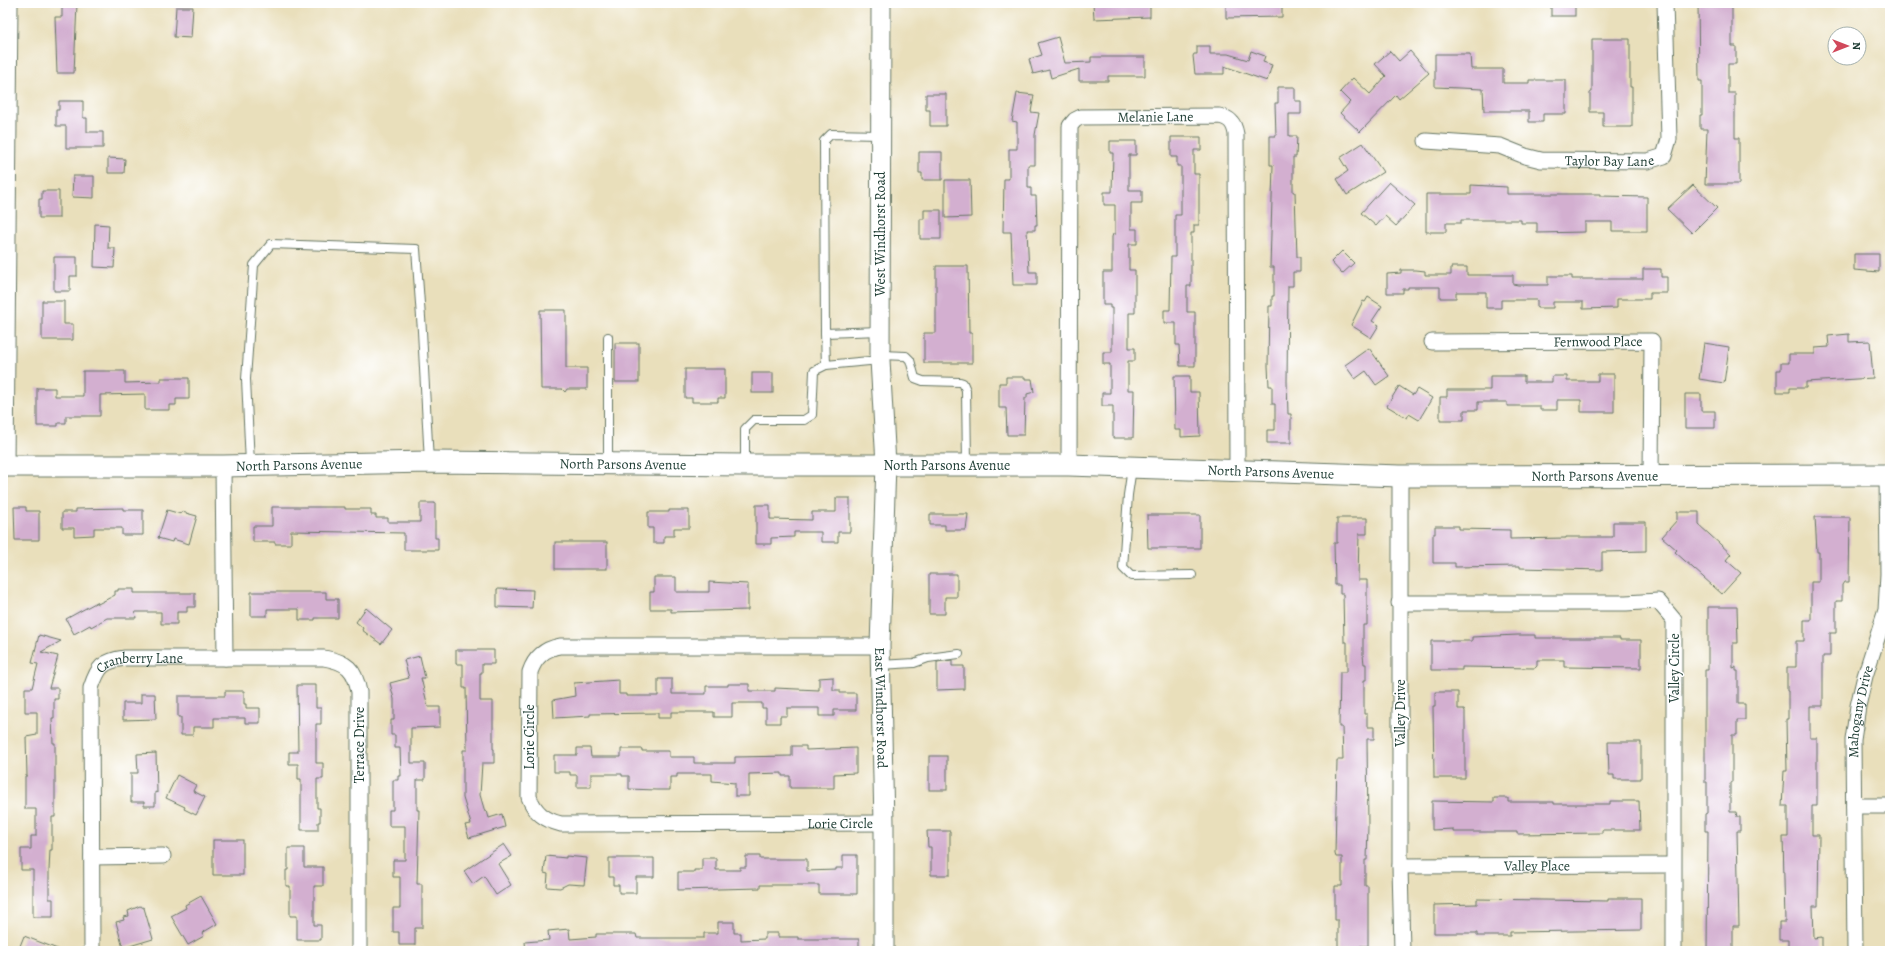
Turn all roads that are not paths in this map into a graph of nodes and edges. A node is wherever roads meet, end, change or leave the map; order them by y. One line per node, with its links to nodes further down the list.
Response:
1 (10, 3): 19 (street)
2 (881, 3): 4 (street, West Windhorst Road)
3 (1665, 3): 5 (street, Taylor Bay Lane)
4 (880, 135): 6 (street, West Windhorst Road); 7 (lane)
5 (1426, 141)
6 (880, 331): 7 (lane); 10 (street, West Windhorst Road)
7 (825, 333): 11 (lane)
8 (608, 337): 13 (lane)
9 (1432, 342): 25 (street, Fernwood Place)
10 (880, 358): 11 (lane); 14 (street, West Windhorst Road); 15 (lane)
11 (826, 365): 17 (lane)
12 (429, 462): 13 (main road, North Parsons Avenue); 16 (main road, North Parsons Avenue); 16 (lane)
13 (608, 463): 17 (main road, North Parsons Avenue)
14 (886, 464): 15 (main road, North Parsons Avenue); 17 (main road, North Parsons Avenue); 29 (street, East Windhorst Road)
15 (967, 464): 18 (main road, North Parsons Avenue)
16 (250, 465): 20 (main road, North Parsons Avenue)
17 (745, 465)
18 (1069, 465): 21 (main road, North Parsons Avenue); 22 (street, Melanie Lane)
19 (4, 466): 20 (main road, North Parsons Avenue)
20 (223, 466): 31 (street)
21 (1132, 467): 22 (main road, North Parsons Avenue); 26 (lane)
22 (1237, 470): 24 (main road, North Parsons Avenue)
23 (1888, 475): 25 (main road, North Parsons Avenue); 28 (street, Mahogany Drive)
24 (1400, 476): 25 (main road, North Parsons Avenue); 27 (street, Valley Drive)
25 (1651, 476)
26 (1192, 576)
27 (1400, 603): 38 (street, Valley Circle); 39 (street, Valley Drive)
28 (1888, 610): 33 (street, Mahogany Drive)
29 (880, 646): 32 (street, East Windhorst Road); 35 (street, Lorie Circle)
30 (959, 654): 32 (lane)
31 (225, 658): 37 (street, Cranberry Lane); 41 (street, Terrace Drive)
32 (880, 666): 35 (street, East Windhorst Road)
33 (1854, 806): 34 (street); 45 (street, Mahogany Drive)
34 (1890, 806)
35 (884, 823): 42 (street, East Windhorst Road)
36 (163, 856): 37 (street)
37 (92, 858): 40 (street, Cranberry Lane)
38 (1673, 865): 39 (street, Valley Place); 44 (street, Valley Circle)
39 (1400, 866): 43 (street, Valley Drive)
40 (92, 951)
41 (358, 951)
42 (884, 951)
43 (1402, 951)
44 (1674, 951)
45 (1855, 951)

